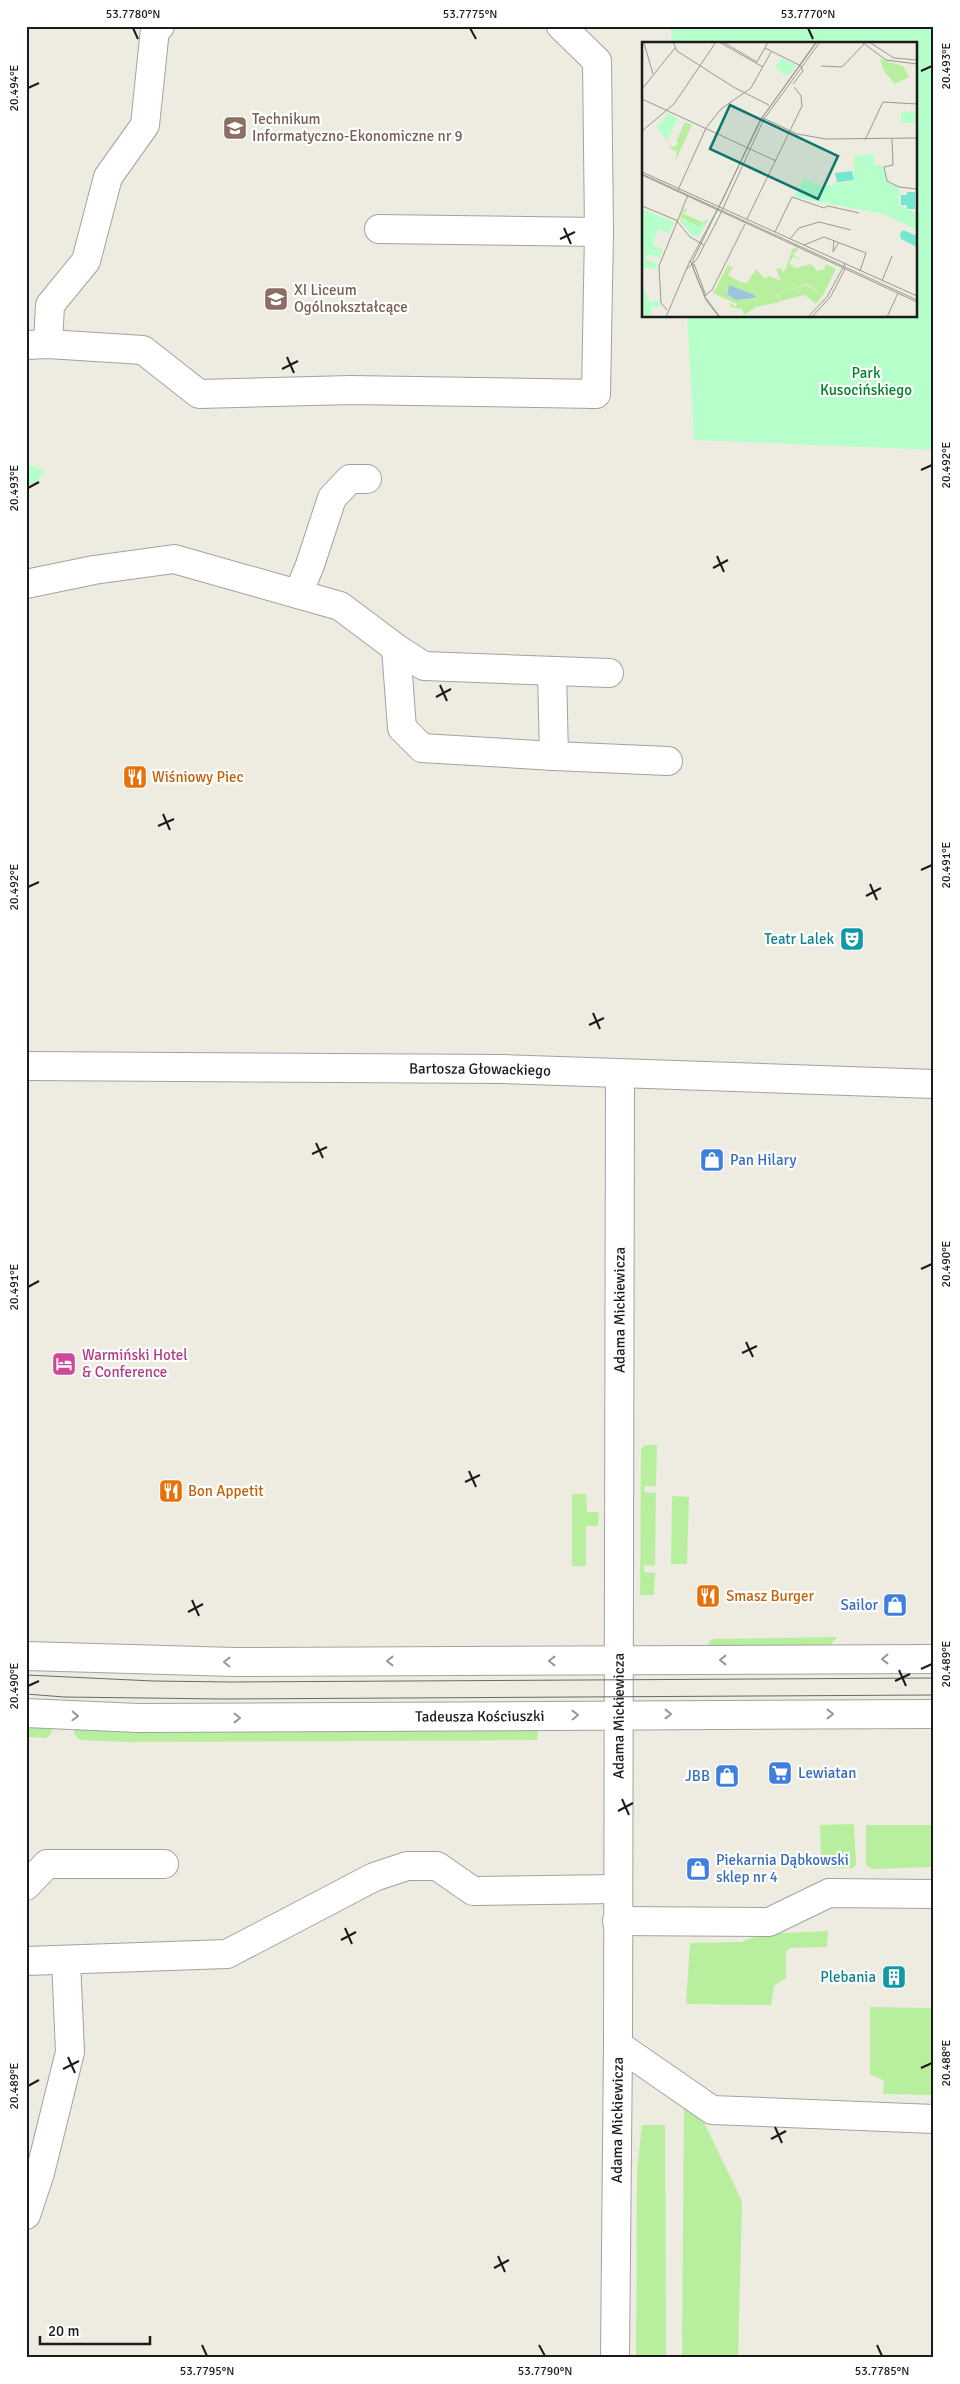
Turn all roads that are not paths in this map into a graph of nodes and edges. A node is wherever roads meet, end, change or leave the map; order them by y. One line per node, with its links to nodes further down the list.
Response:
1 (160, 26): 5 (street)
2 (561, 26): 4 (street)
3 (379, 229): 4 (street)
4 (599, 232): 5 (street)
5 (37, 344)
6 (367, 479): 8 (street)
7 (26, 584): 8 (street)
8 (298, 594): 9 (street)
9 (396, 648): 10 (street); 12 (street)
10 (552, 671): 11 (street); 12 (street)
11 (609, 673)
12 (554, 756): 13 (street)
13 (668, 761)
14 (26, 1066): 15 (street, Bartosza Głowackiego)
15 (620, 1074): 16 (street, Bartosza Głowackiego); 19 (street, Adama Mickiewicza)
16 (934, 1084)
17 (26, 1656): 19 (street, one-way to 17)
18 (934, 1658): 19 (street, one-way to 19)
19 (618, 1660): 21 (street, Adama Mickiewicza)
20 (26, 1713): 21 (street, Tadeusza Kościuszki, one-way to 21)
21 (619, 1714): 22 (street, Tadeusza Kościuszki, one-way to 22); 25 (street, Adama Mickiewicza)
22 (934, 1714)
23 (164, 1864): 24 (street)
24 (26, 1886)
25 (617, 1889): 27 (street, Adama Mickiewicza); 28 (street)
26 (934, 1894): 27 (street)
27 (617, 1921): 30 (street, Adama Mickiewicza)
28 (66, 1960): 29 (street); 32 (street)
29 (26, 1961)
30 (618, 2045): 31 (street); 33 (street, Adama Mickiewicza)
31 (934, 2119)
32 (26, 2215)
33 (615, 2358)

